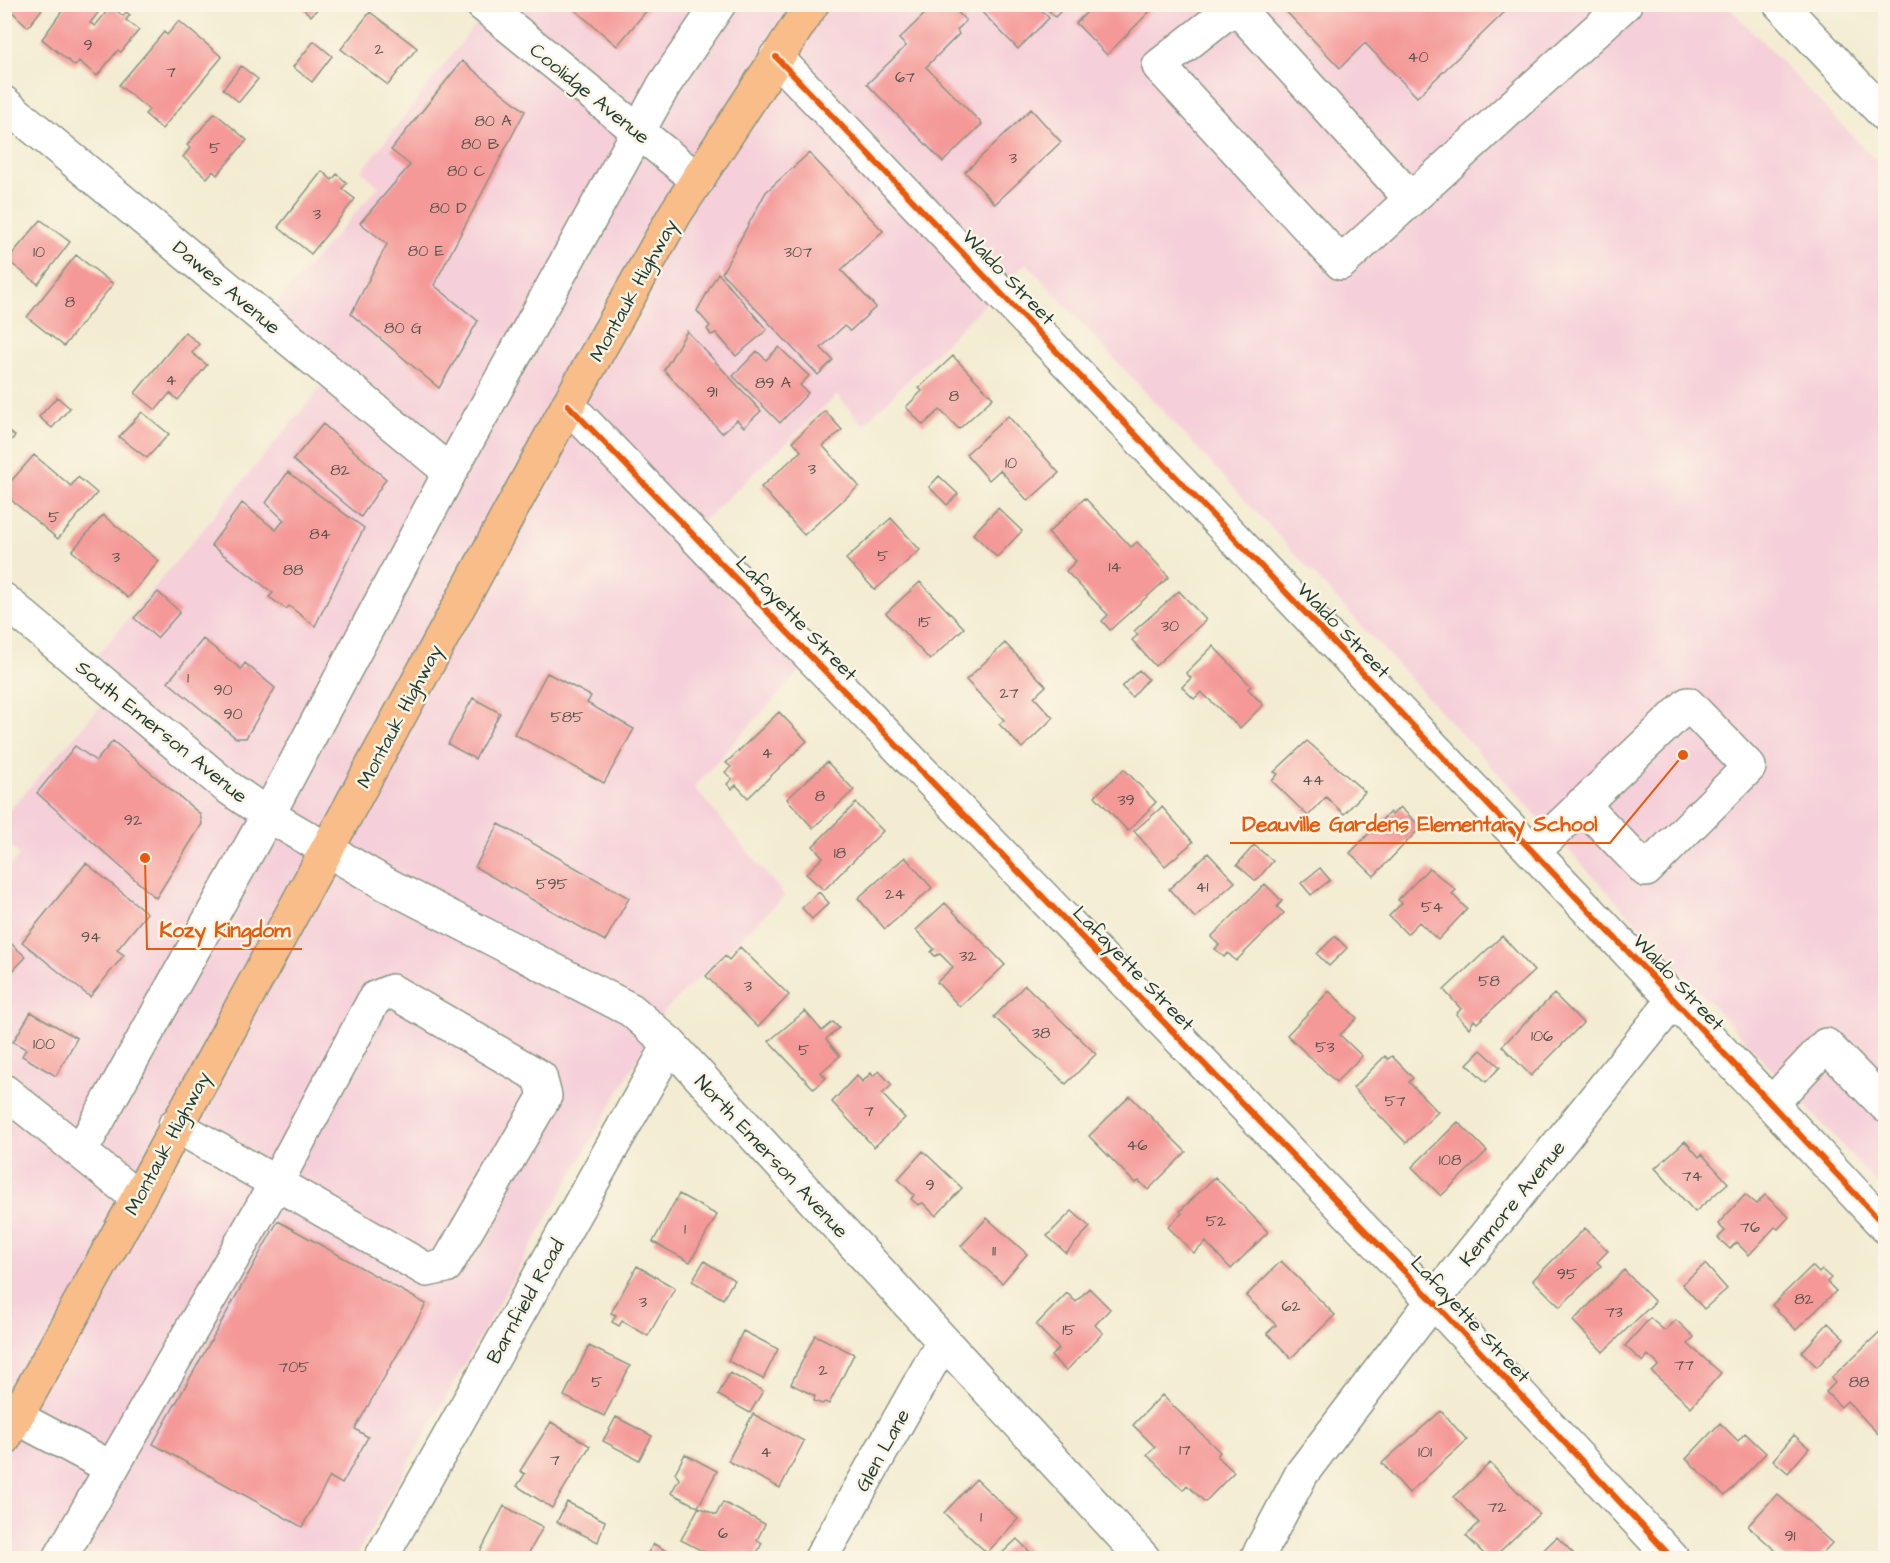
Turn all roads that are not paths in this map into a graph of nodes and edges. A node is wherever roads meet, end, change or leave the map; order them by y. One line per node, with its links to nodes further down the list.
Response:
1 (482, 4): 9 (street, Coolidge Avenue)
2 (719, 4): 9 (street)
3 (812, 4): 6 (main road, Montauk Highway)
4 (1625, 4): 11 (street)
5 (1780, 4): 8 (street)
6 (776, 57): 10 (main road, Montauk Highway); 18 (street, Waldo Street)
7 (4, 103): 13 (street, Dawes Avenue)
8 (1884, 112)
9 (639, 132): 10 (street, Coolidge Avenue); 13 (street)
10 (698, 180): 12 (main road, Montauk Highway)
11 (1411, 199): 11 (street)
12 (568, 405): 17 (main road, Montauk Highway); 29 (street, Lafayette Street)
13 (450, 472): 16 (street)
14 (4, 600): 16 (street, South Emerson Avenue)
15 (1582, 804): 15 (street); 18 (street)
16 (268, 815): 17 (street, South Emerson Avenue); 25 (street)
17 (326, 851): 20 (street, North Emerson Avenue); 24 (main road, Montauk Highway)
18 (1533, 852): 19 (street, Waldo Street)
19 (1674, 1000): 22 (street, Waldo Street); 29 (street, Kenmore Avenue)
20 (670, 1044): 30 (street, North Emerson Avenue); 34 (street, Barnfield Road)
21 (4, 1091): 25 (street)
22 (1771, 1104): 23 (street); 28 (street, Waldo Street)
23 (1886, 1106)
24 (175, 1125): 26 (street); 27 (main road, Montauk Highway)
25 (81, 1151): 27 (street)
26 (276, 1183): 26 (street); 32 (street)
27 (138, 1198): 31 (main road, Montauk Highway)
28 (1886, 1227)
29 (1433, 1302): 37 (street, Kenmore Avenue); 38 (street, Lafayette Street)
30 (943, 1342): 35 (street, Glen Lane); 36 (street, North Emerson Avenue)
31 (10, 1428): 32 (street)
32 (112, 1468): 33 (street)
33 (60, 1558)
34 (381, 1558)
35 (821, 1558)
36 (1143, 1558)
37 (1257, 1558)
38 (1672, 1558)

